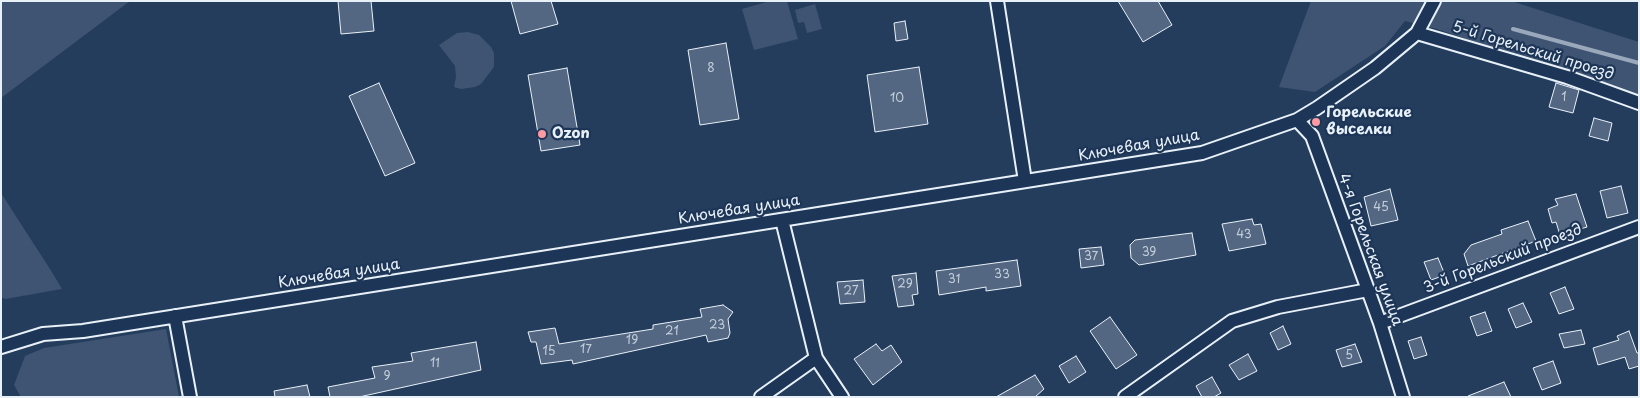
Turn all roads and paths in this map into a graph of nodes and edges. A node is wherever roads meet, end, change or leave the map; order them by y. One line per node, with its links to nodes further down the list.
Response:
1 (998, 1): 6 (street)
2 (1434, 1): 3 (street, Ключевая улица)
3 (1417, 32): 4 (street, 5-й Горельский проезд); 5 (street, Ключевая улица)
4 (1639, 103)
5 (1296, 120): 6 (street, Ключевая улица); 9 (street, 4-я Горельская улица)
6 (1025, 181): 7 (street, Ключевая улица)
7 (782, 220): 10 (street, Ключевая улица); 13 (street)
8 (1639, 227): 11 (street, 3-й Горельский проезд)
9 (1368, 290): 11 (street, 4-я Горельская улица); 17 (street)
10 (175, 316): 12 (street, Ключевая улица); 14 (street)
11 (1380, 323): 18 (street, 4-я Горельская улица)
12 (1, 347)
13 (816, 358): 15 (street); 16 (street)
14 (190, 397)
15 (761, 397)
16 (842, 397)
17 (1125, 397)
18 (1403, 397)

